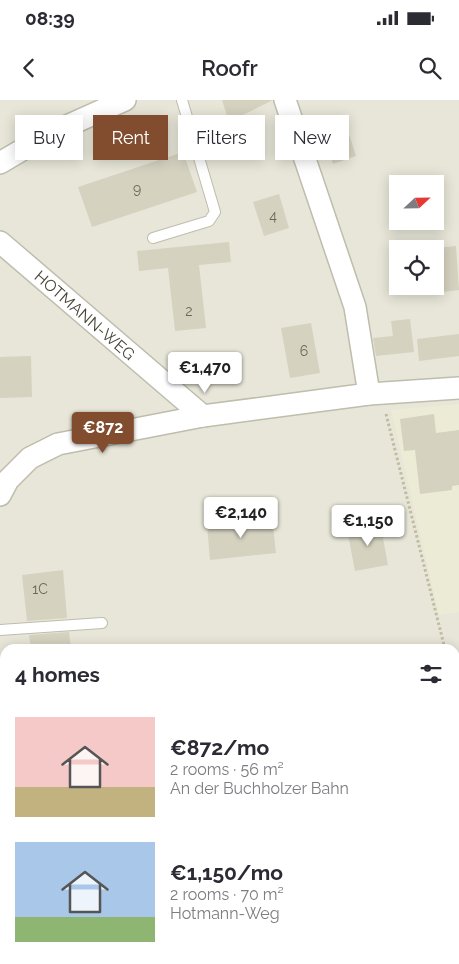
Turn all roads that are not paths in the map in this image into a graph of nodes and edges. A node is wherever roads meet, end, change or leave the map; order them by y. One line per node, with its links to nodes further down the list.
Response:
1 (125, 100): 4 (street)
2 (182, 100): 5 (lane)
3 (285, 100): 8 (street)
4 (0, 163)
5 (153, 238)
6 (0, 242): 9 (street, HOTMANN-WEG)
7 (459, 388): 8 (street)
8 (376, 394): 9 (street)
9 (203, 416): 10 (street)
10 (0, 495)
11 (102, 623): 12 (lane)
12 (0, 630)

